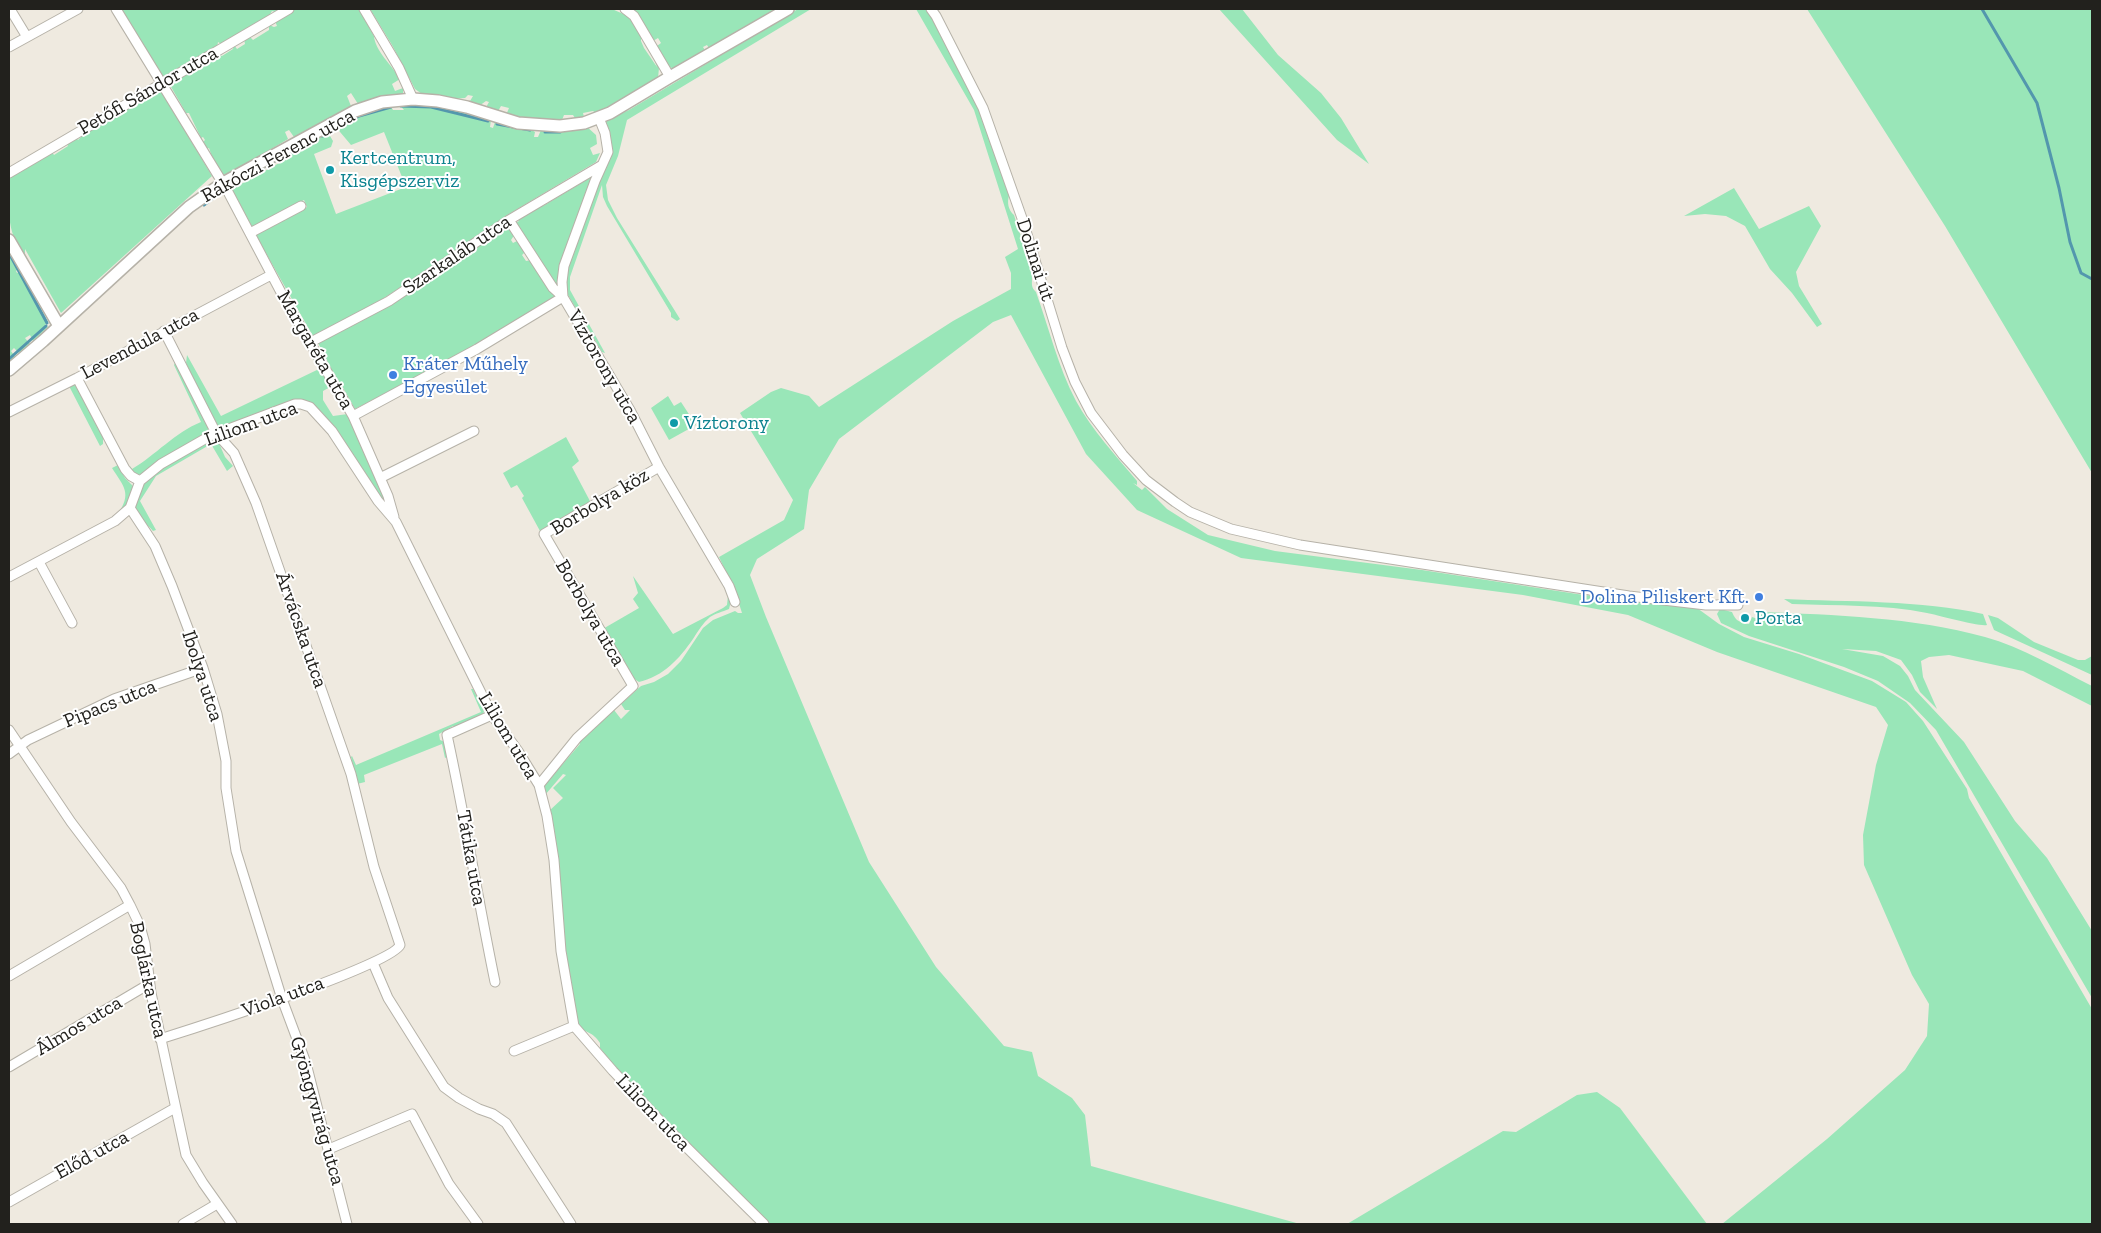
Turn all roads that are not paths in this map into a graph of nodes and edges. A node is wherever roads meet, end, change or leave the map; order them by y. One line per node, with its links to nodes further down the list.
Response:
1 (10, 9): 9 (street)
2 (78, 9): 9 (street)
3 (116, 9): 12 (street, Margaréta utca)
4 (289, 9): 12 (street, Petőfi Sándor utca)
5 (364, 9): 13 (street)
6 (625, 9): 11 (street)
7 (787, 9): 11 (street, Rákóczi Ferenc utca)
8 (931, 9): 42 (street, Dolinai út)
9 (27, 37): 10 (street)
10 (9, 47)
11 (670, 77): 14 (street, Rákóczi Ferenc utca)
12 (162, 83): 16 (street, Petőfi Sándor utca); 17 (street, Margaréta utca)
13 (413, 99): 14 (street, Rákóczi Ferenc utca); 17 (street, Rákóczi Ferenc utca)
14 (599, 118): 15 (street, Víztorony utca)
15 (602, 165): 19 (street, Szarkaláb utca); 23 (street, Víztorony utca)
16 (9, 173)
17 (223, 183): 20 (street, Margaréta utca); 24 (street, Rákóczi Ferenc utca)
18 (301, 206): 20 (street)
19 (509, 220): 23 (street); 26 (street, Szarkaláb utca)
20 (250, 233): 22 (street, Margaréta utca)
21 (9, 240): 24 (street)
22 (271, 275): 25 (street, Levendula utca); 26 (street, Margaréta utca)
23 (563, 297): 30 (street); 33 (street, Víztorony utca)
24 (59, 326): 27 (street, Rákóczi Ferenc utca)
25 (164, 331): 28 (street, Levendula utca); 32 (street, Árvácska utca)
26 (310, 342): 30 (street, Margaréta utca)
27 (9, 370)
28 (77, 378): 29 (street, Levendula utca); 35 (street)
29 (9, 412)
30 (353, 416): 34 (street, Margaréta utca)
31 (474, 431): 34 (street)
32 (216, 433): 35 (street, Liliom utca); 37 (street, Liliom utca); 51 (street, Árvácska utca)
33 (659, 467): 38 (street, Borbolya köz); 41 (street, Víztorony utca)
34 (380, 478): 37 (street, Margaréta utca)
35 (140, 481): 36 (street)
36 (130, 508): 39 (street); 44 (street, Ibolya utca)
37 (396, 522): 45 (street, Liliom utca)
38 (547, 540): 49 (street, Borbolya utca)
39 (40, 562): 40 (street); 43 (street)
40 (9, 577)
41 (735, 602)
42 (1738, 605)
43 (72, 623)
44 (203, 668): 47 (street, Pipacs utca); 56 (street, Ibolya utca)
45 (492, 715): 49 (street, Liliom utca); 54 (street, Tátika utca)
46 (9, 730): 47 (street, Boglárka utca)
47 (21, 746): 48 (street, Pipacs utca); 50 (street, Boglárka utca)
48 (9, 754)
49 (539, 785): 57 (street, Liliom utca)
50 (130, 905): 53 (street); 55 (street, Boglárka utca)
51 (400, 945): 52 (street, Viola utca)
52 (373, 963): 56 (street, Viola utca); 69 (street)
53 (9, 976)
54 (495, 982)
55 (149, 984): 58 (street, Boglárka utca); 60 (street, Álmos utca)
56 (282, 999): 58 (street, Viola utca); 62 (street, Gyöngyvirág utca)
57 (574, 1026): 59 (street); 70 (street, Liliom utca)
58 (160, 1039): 61 (street, Boglárka utca)
59 (514, 1051)
60 (9, 1067)
61 (175, 1108): 63 (street, Előd utca); 64 (street, Boglárka utca)
62 (328, 1149): 67 (street, Gyöngyvirág utca); 68 (street)
63 (9, 1202)
64 (217, 1204): 65 (street); 66 (street, Boglárka utca)
65 (183, 1224)
66 (232, 1224)
67 (347, 1224)
68 (478, 1224)
69 (571, 1224)
70 (764, 1224)

